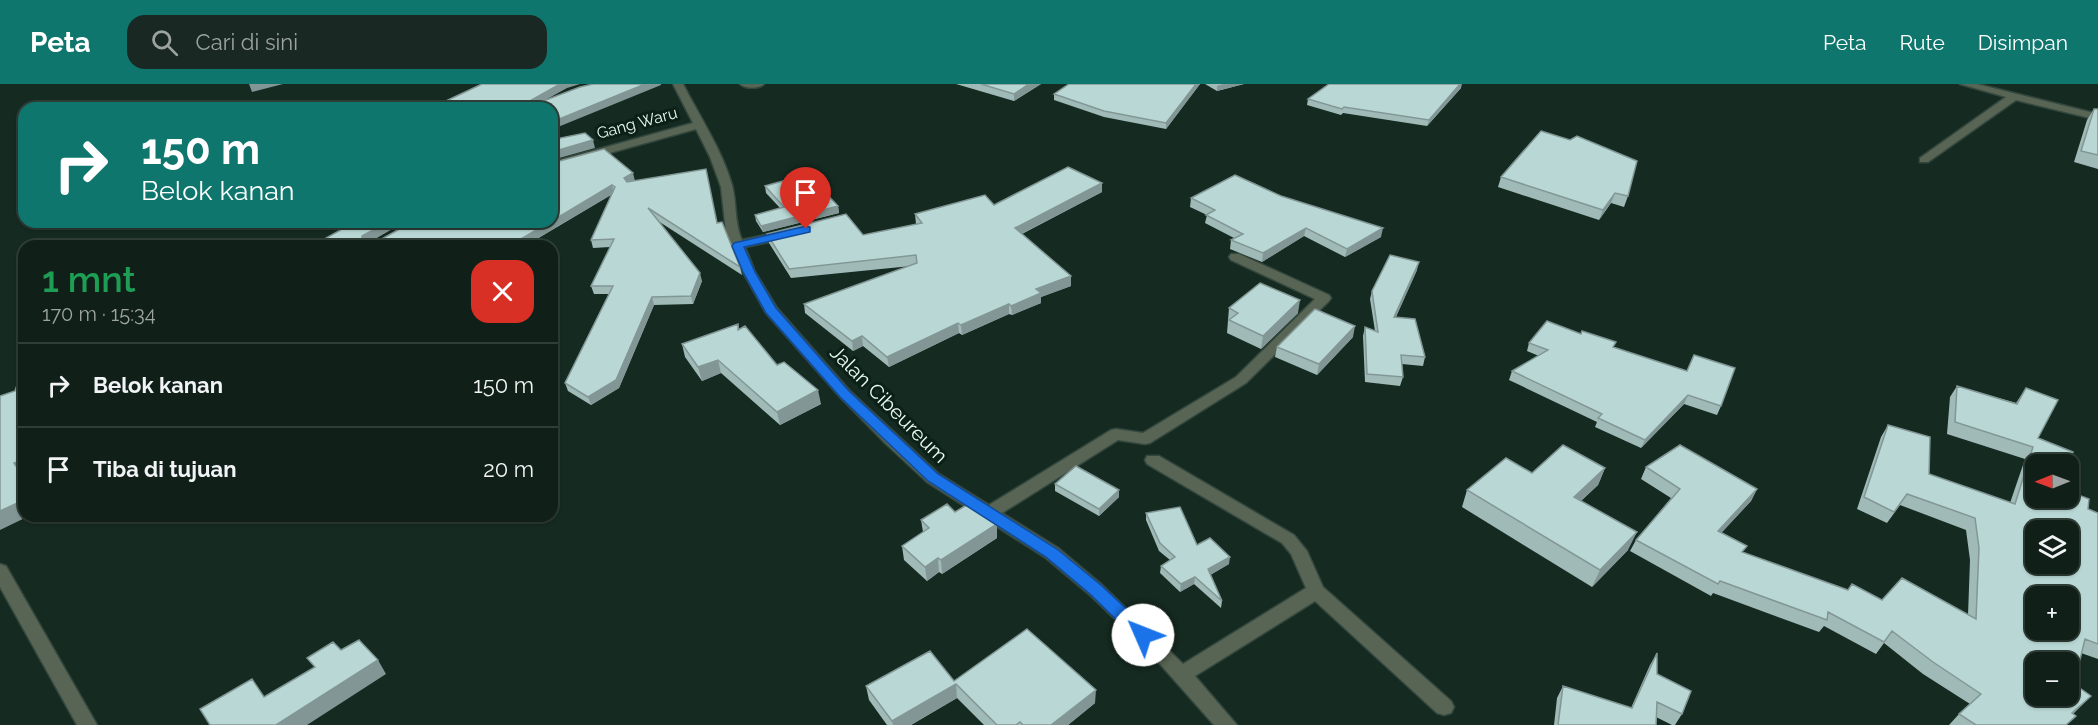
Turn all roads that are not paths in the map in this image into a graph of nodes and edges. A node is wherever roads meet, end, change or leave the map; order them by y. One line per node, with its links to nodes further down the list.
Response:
1 (678, 84): 7 (street, Jalan Cibeureum)
2 (745, 84): 3 (street)
3 (759, 84)
4 (1965, 84): 5 (street)
5 (2014, 96): 6 (street); 8 (street)
6 (2098, 117)
7 (698, 125): 9 (street, Gang Waru); 11 (street, Jalan Cibeureum)
8 (1924, 160)
9 (558, 164)
10 (802, 230): 11 (street)
11 (738, 246): 14 (street, Jalan Cibeureum)
12 (1234, 257): 14 (street)
13 (1153, 460): 16 (street)
14 (988, 514): 17 (street, Jalan Cibeureum)
15 (0, 571): 19 (street)
16 (1316, 591): 17 (street); 18 (street)
17 (1182, 674): 20 (street, Jalan Cibeureum)
18 (1444, 707)
19 (87, 725)
20 (1227, 725)

